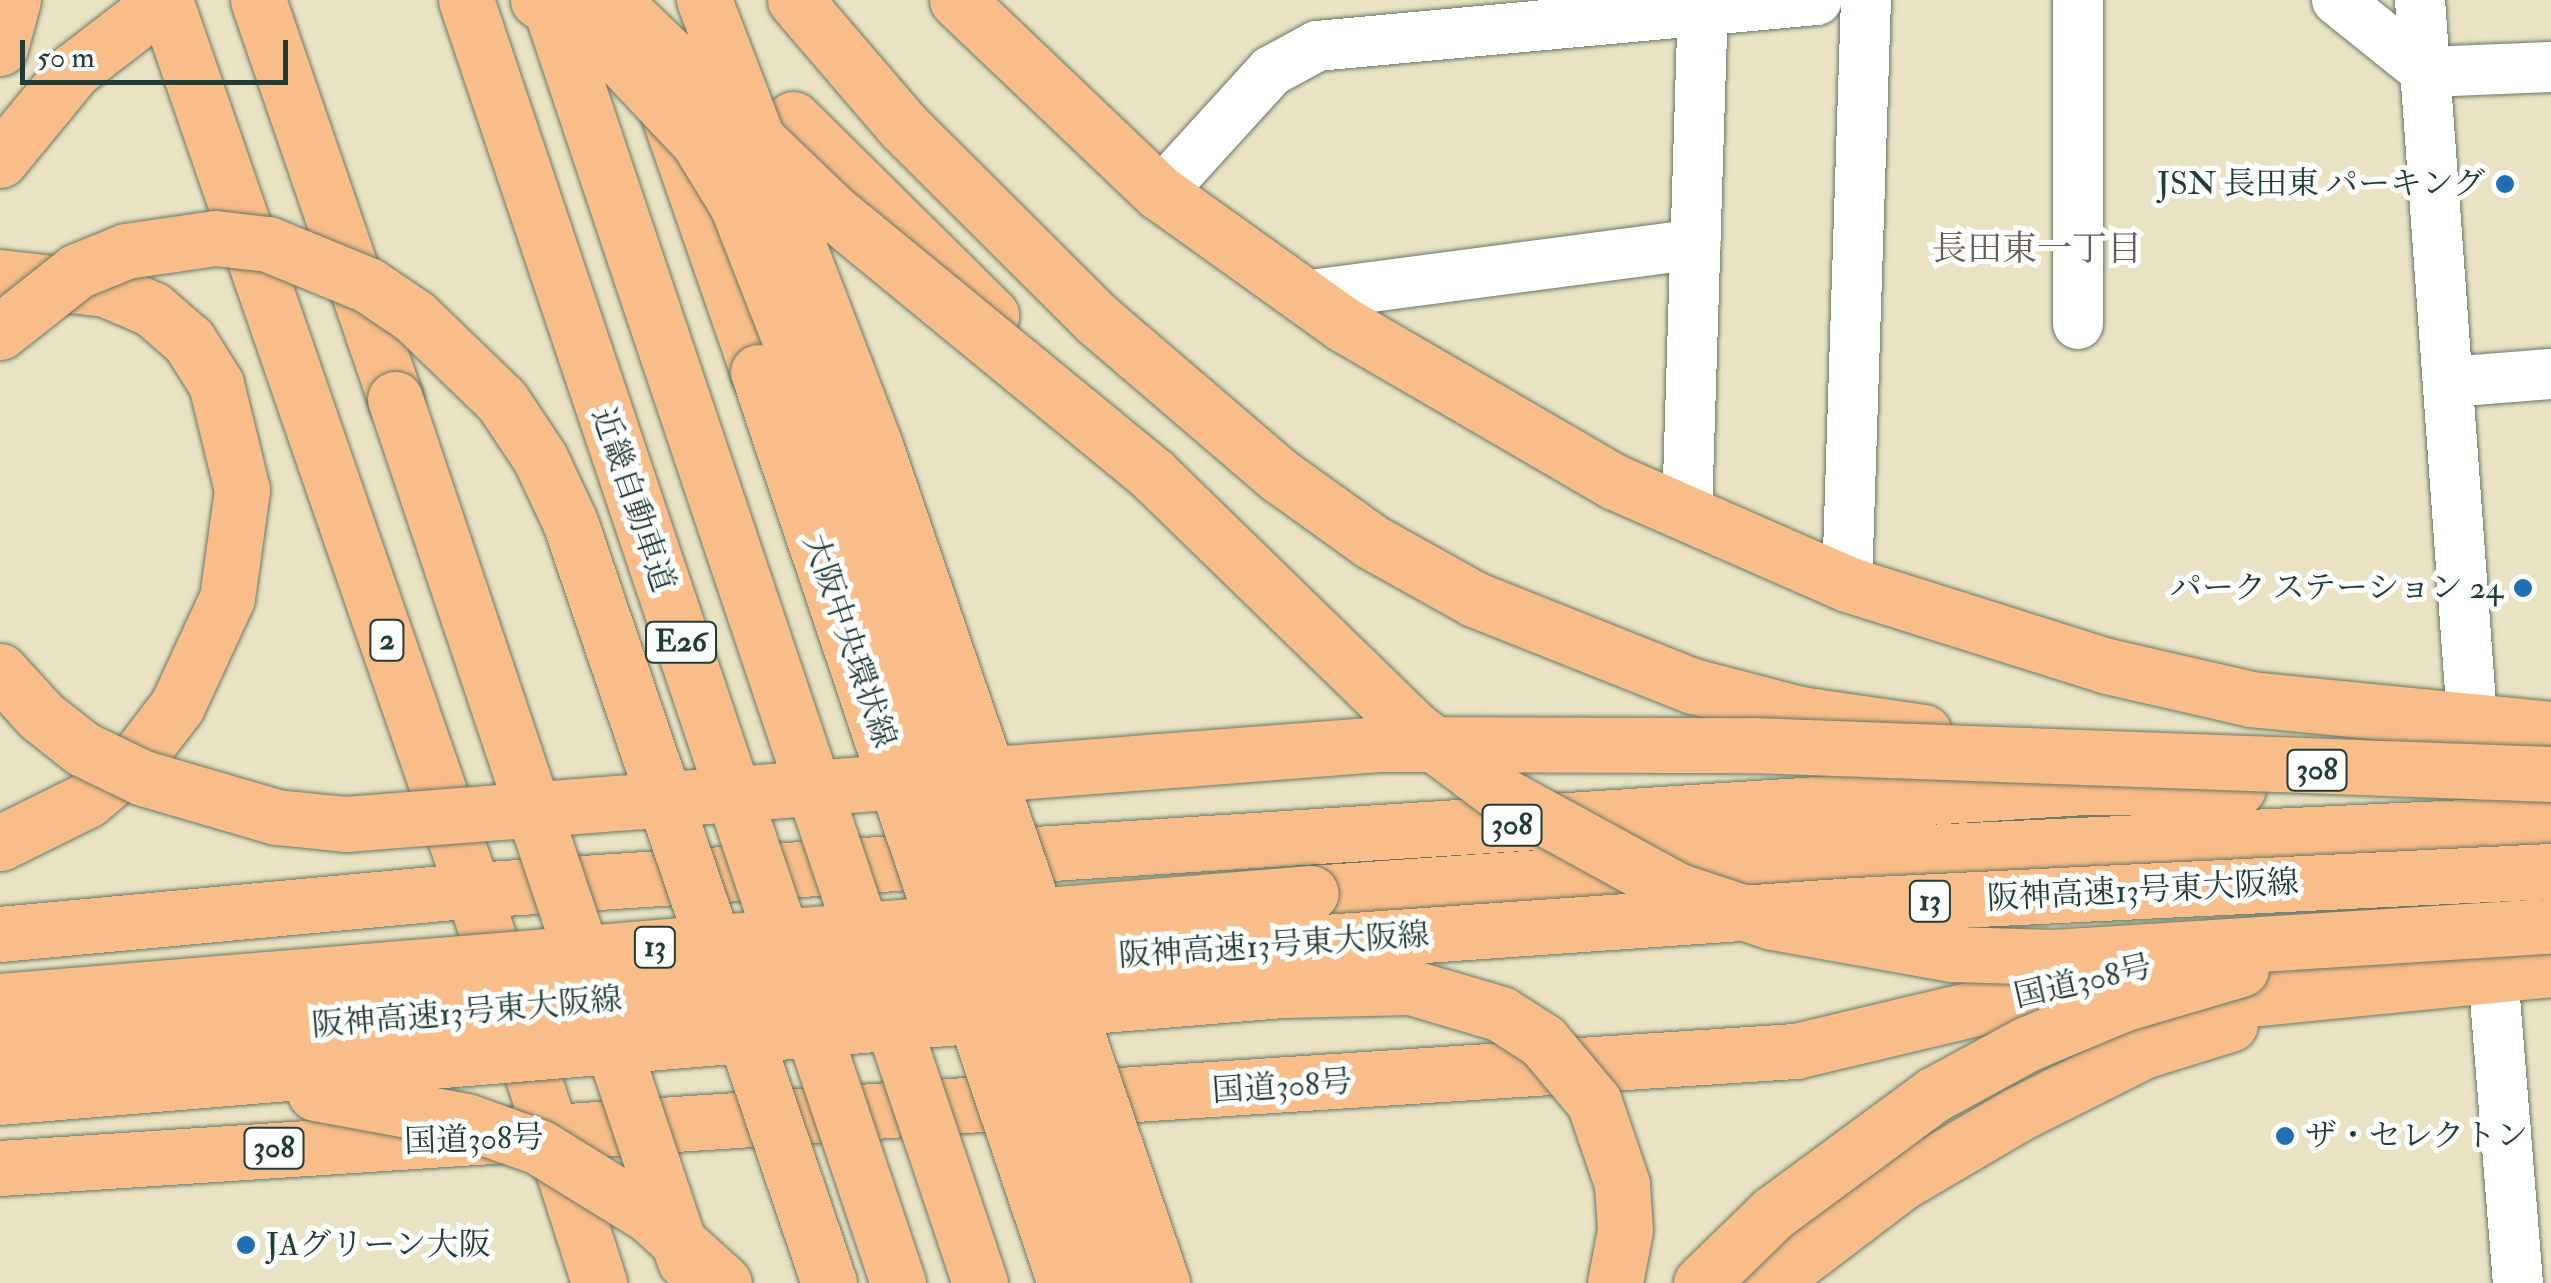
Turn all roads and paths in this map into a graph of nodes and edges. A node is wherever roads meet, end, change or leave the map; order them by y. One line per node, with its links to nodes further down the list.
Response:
1 (13, 0): 21 (main road)
2 (165, 0): 24 (main road, 2); 25 (main road)
3 (190, 0): 24 (main road)
4 (258, 0): 67 (main road, bridge)
5 (466, 0): 70 (main road, 近畿自動車道 / E26, bridge)
6 (538, 0): 73 (main road, bridge)
7 (548, 0): 71 (main road, E26, bridge)
8 (612, 0): 34 (main road, bridge)
9 (630, 0): 72 (main road, 大阪中央環状線, bridge)
10 (672, 0): 34 (main road, bridge)
11 (704, 0): 75 (main road, bridge)
12 (721, 0): 47 (main road)
13 (795, 0): 41 (main road, bridge)
14 (957, 0): 26 (main road)
15 (1817, 0): 20 (street)
16 (1866, 0): 36 (street)
17 (2078, 0): 30 (street)
18 (2337, 0): 23 (street)
19 (2420, 0): 23 (street)
20 (1703, 5): 26 (street); 27 (street)
21 (0, 48)
22 (2551, 66): 23 (street)
23 (2428, 72): 33 (street)
24 (220, 150): 49 (main road, 2)
25 (0, 160)
26 (1160, 192): 29 (main road)
27 (1696, 244): 29 (street); 35 (street)
28 (0, 277): 46 (main road, bridge)
29 (1303, 296): 35 (main road)
30 (2078, 324)
31 (0, 332): 69 (main road, bridge)
32 (2551, 374): 33 (street)
33 (2449, 382): 39 (street)
34 (1153, 475): 52 (main road, bridge)
35 (1688, 514): 36 (main road)
36 (1847, 584): 39 (main road)
37 (0, 671): 41 (main road, bridge)
38 (2551, 729): 39 (main road)
39 (2473, 742): 40 (main road, 308); 44 (main road, 308)
40 (2551, 754)
41 (2306, 767): 42 (main road, bridge)
42 (2551, 774)
43 (2551, 783): 44 (main road, 308)
44 (2083, 788): 47 (main road, 308)
45 (2551, 823): 57 (main road, 阪神高速13号東大阪線 / 13, bridge)
46 (0, 843)
47 (1014, 857): 49 (main road, 308); 62 (main road)
48 (2551, 872): 59 (main road, 阪神高速13号東大阪線 / 13, bridge)
49 (473, 890): 53 (main road, 308); 64 (main road, 2)
50 (2551, 904): 58 (main road, 国道308号 / 308)
51 (2551, 926): 52 (main road, bridge)
52 (2446, 933): 77 (main road, bridge)
53 (0, 934)
54 (2551, 969): 55 (main road, 308)
55 (2493, 973): 56 (main road, 308); 79 (street)
56 (2393, 981): 58 (main road, 308); 78 (main road)
57 (0, 1001)
58 (1796, 1051): 62 (main road, 国道308号 / 308)
59 (0, 1052)
60 (61, 1091): 61 (main road, bridge); 68 (main road, bridge); 76 (main road, bridge)
61 (0, 1096)
62 (1080, 1102): 64 (main road, 国道308号 / 308); 74 (main road)
63 (0, 1134): 64 (main road)
64 (549, 1137): 65 (main road, 国道308号 / 308); 66 (main road, 2)
65 (0, 1168)
66 (599, 1283)
67 (692, 1283)
68 (724, 1283)
69 (829, 1283)
70 (898, 1283)
71 (980, 1283)
72 (1066, 1283)
73 (1112, 1283)
74 (1143, 1283)
75 (1162, 1283)
76 (1615, 1283)
77 (1701, 1283)
78 (1769, 1283)
79 (2518, 1283)

